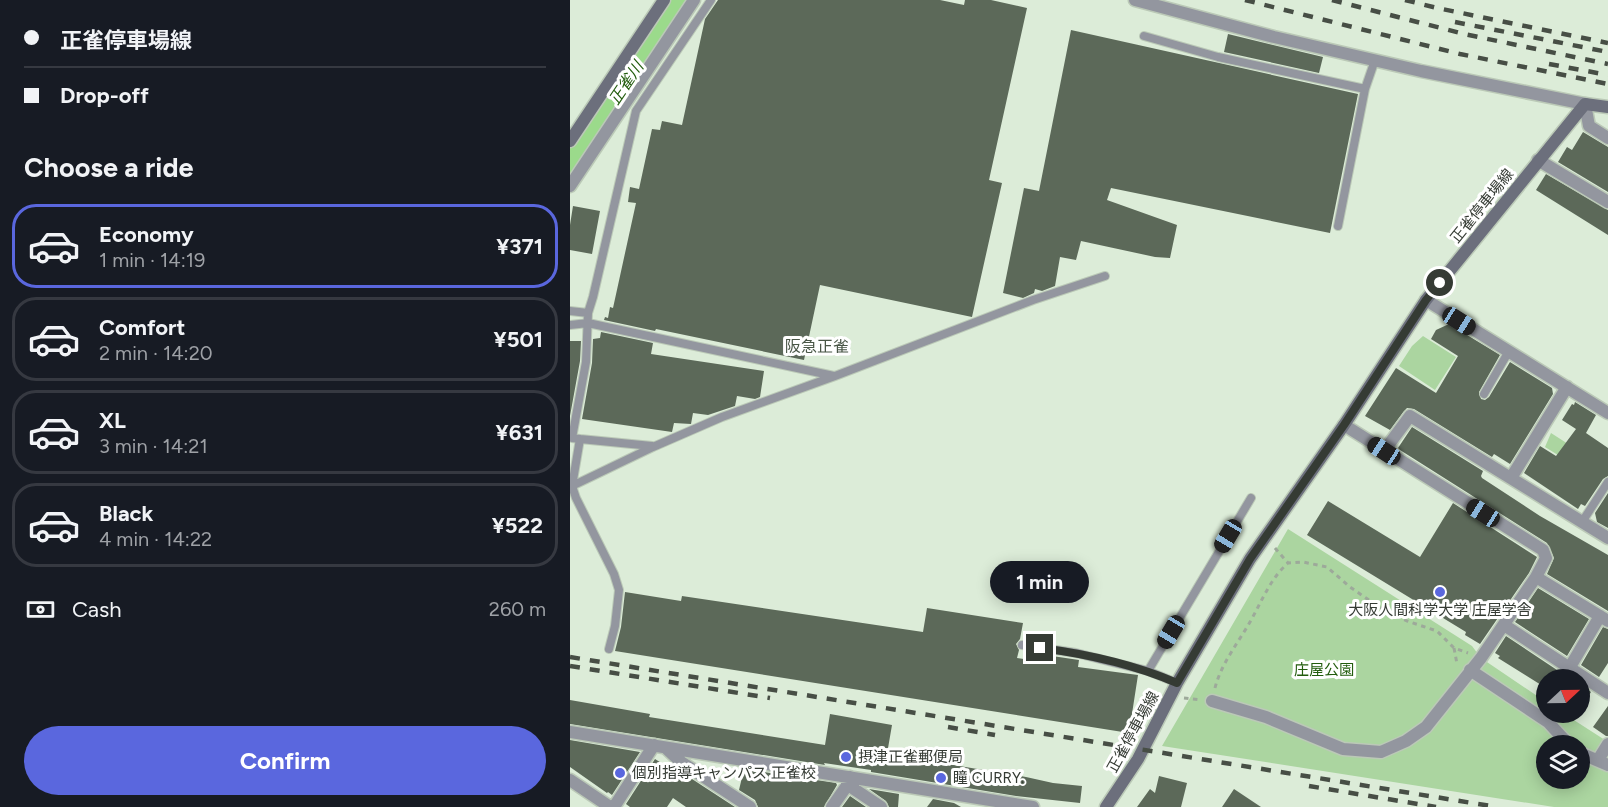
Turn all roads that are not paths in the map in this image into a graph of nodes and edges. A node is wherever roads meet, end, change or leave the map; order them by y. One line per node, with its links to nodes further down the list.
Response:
1 (664, 0): 11 (main road)
2 (694, 0): 13 (street)
3 (711, 0): 19 (lane)
4 (1135, 0): 6 (street)
5 (1144, 36): 7 (lane)
6 (1375, 60): 7 (lane); 8 (street)
7 (1365, 89): 15 (lane)
8 (1585, 104): 9 (main road); 10 (street); 12 (main road, 正雀停車場線)
9 (1608, 107)
10 (1608, 138)
11 (570, 141)
12 (1538, 160): 14 (street); 17 (main road, 正雀停車場線)
13 (570, 186)
14 (1608, 202)
15 (1338, 226)
16 (1105, 276): 23 (lane)
17 (1426, 300): 22 (street); 27 (main road, 正雀停車場線)
18 (570, 311): 19 (lane)
19 (588, 314): 20 (lane)
20 (588, 323): 21 (lane); 23 (lane); 28 (lane)
21 (573, 325)
22 (1509, 351): 24 (street); 25 (lane)
23 (835, 376): 29 (lane)
24 (1567, 387): 26 (street); 31 (street)
25 (1484, 394)
26 (1608, 413)
27 (1344, 425): 30 (street); 45 (main road, 正雀停車場線)
28 (580, 439): 29 (lane); 33 (lane)
29 (653, 447): 33 (lane)
30 (1384, 451): 31 (street); 37 (street)
31 (1511, 478): 35 (street)
32 (1608, 482): 35 (lane)
33 (571, 486): 41 (lane)
34 (1251, 498): 44 (lane)
35 (1582, 522): 36 (street)
36 (1608, 538)
37 (1536, 577): 38 (street); 39 (street)
38 (1604, 619): 43 (street)
39 (1504, 625): 42 (street); 43 (street)
40 (1022, 645): 44 (lane)
41 (609, 649)
42 (1476, 664): 47 (street); 49 (street)
43 (1570, 667): 46 (street)
44 (1148, 671): 45 (lane)
45 (1177, 683): 60 (main road, 正雀停車場線)
46 (1608, 693)
47 (1212, 701)
48 (570, 732): 51 (street)
49 (1560, 735)
50 (1608, 744): 52 (street)
51 (660, 746): 53 (street); 55 (street); 56 (street)
52 (1603, 763)
53 (850, 777): 57 (street); 58 (street); 59 (street)
54 (570, 780): 55 (street)
55 (612, 807)
56 (750, 807)
57 (832, 807)
58 (881, 807)
59 (1033, 807)
60 (1106, 807)

